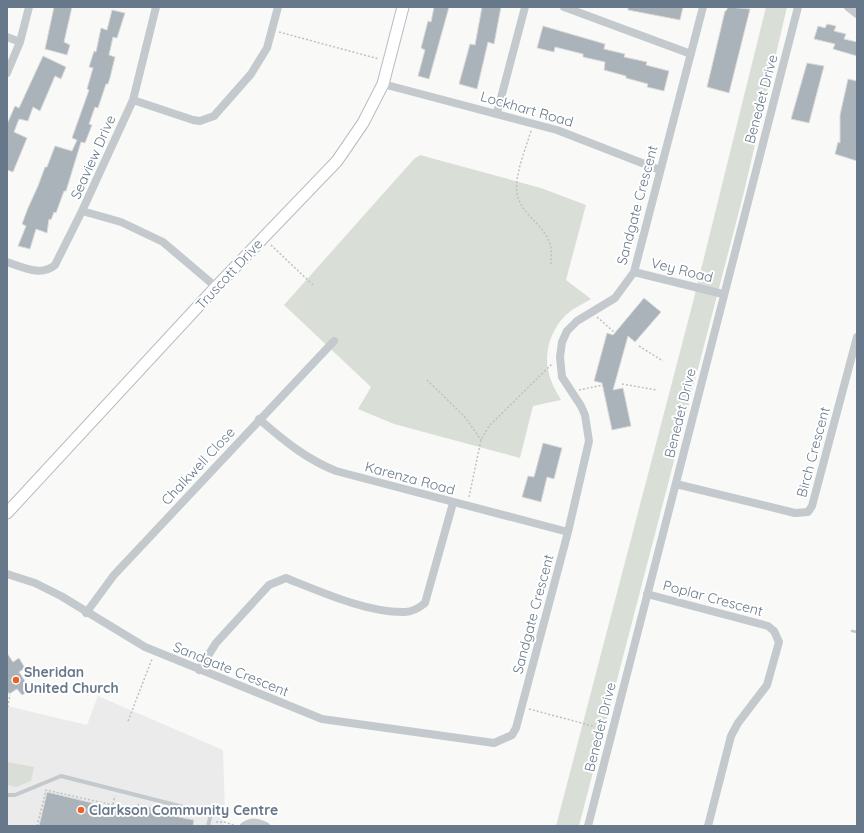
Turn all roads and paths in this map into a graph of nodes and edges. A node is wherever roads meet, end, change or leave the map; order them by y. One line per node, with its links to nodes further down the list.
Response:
1 (29, 7): 13 (street)
2 (156, 7): 18 (street, Seaview Drive)
3 (278, 7): 11 (street)
4 (403, 7): 15 (street, Truscott Drive)
5 (525, 7): 19 (street)
6 (564, 7): 14 (street)
7 (703, 7): 14 (street, Sandgate Crescent)
8 (798, 7): 29 (street, Benedet Drive)
9 (848, 7): 10 (street)
10 (857, 14)
11 (272, 30): 15 (path); 18 (street)
12 (7, 38): 13 (street)
13 (20, 42): 16 (street)
14 (691, 54): 21 (street, Sandgate Crescent)
15 (389, 62): 17 (street, Truscott Drive)
16 (7, 73)
17 (384, 84): 19 (street, Lockhart Road); 23 (street, Truscott Drive)
18 (133, 100): 22 (street, Seaview Drive)
19 (497, 113): 20 (street, Lockhart Road)
20 (533, 123): 21 (street, Lockhart Road); 25 (path)
21 (660, 170): 26 (street, Sandgate Crescent)
22 (82, 211): 24 (street, Seaview Drive); 28 (street)
23 (263, 238): 27 (path); 28 (street, Truscott Drive)
24 (7, 262)
25 (551, 265)
26 (634, 272): 29 (street, Vey Road); 30 (street, Sandgate Crescent)
27 (313, 285)
28 (216, 288): 47 (street, Truscott Drive)
29 (723, 294): 44 (street, Benedet Drive)
30 (592, 313): 31 (path); 35 (street, Sandgate Crescent)
31 (614, 332)
32 (857, 337): 44 (street, Birch Crescent)
33 (334, 341): 42 (street, Chalkwell Close)
34 (638, 346): 36 (path)
35 (560, 357): 41 (street, Sandgate Crescent); 43 (path)
36 (663, 361)
37 (427, 380): 43 (path)
38 (622, 384): 40 (path)
39 (603, 385): 41 (path)
40 (657, 390)
41 (572, 391): 48 (street, Sandgate Crescent)
42 (259, 419): 45 (street, Karenza Road); 51 (street, Chalkwell Close)
43 (481, 440): 46 (path)
44 (676, 484): 50 (street, Benedet Drive)
45 (453, 503): 46 (street, Karenza Road); 53 (street)
46 (467, 507): 48 (street, Karenza Road)
47 (7, 513)
48 (568, 532): 55 (street, Sandgate Crescent)
49 (7, 574): 51 (street, Sandgate Crescent)
50 (647, 594): 58 (street, Benedet Drive); 71 (street, Poplar Crescent)
51 (86, 613): 52 (street, Sandgate Crescent)
52 (155, 652): 53 (street, Sandgate Crescent); 57 (path)
53 (199, 670): 55 (street, Sandgate Crescent)
54 (10, 694): 56 (path)
55 (522, 708): 58 (path)
56 (7, 711)
57 (128, 722)
58 (612, 731): 70 (street, Benedet Drive)
59 (7, 795): 61 (lane)
60 (119, 797): 62 (path)
61 (140, 797): 64 (path); 65 (lane)
62 (113, 805): 63 (path); 66 (path)
63 (112, 808)
64 (137, 810)
65 (209, 824): 67 (path)
66 (37, 826)
67 (237, 826)
68 (244, 826): 69 (street)
69 (266, 826)
70 (588, 826)
71 (708, 826)

